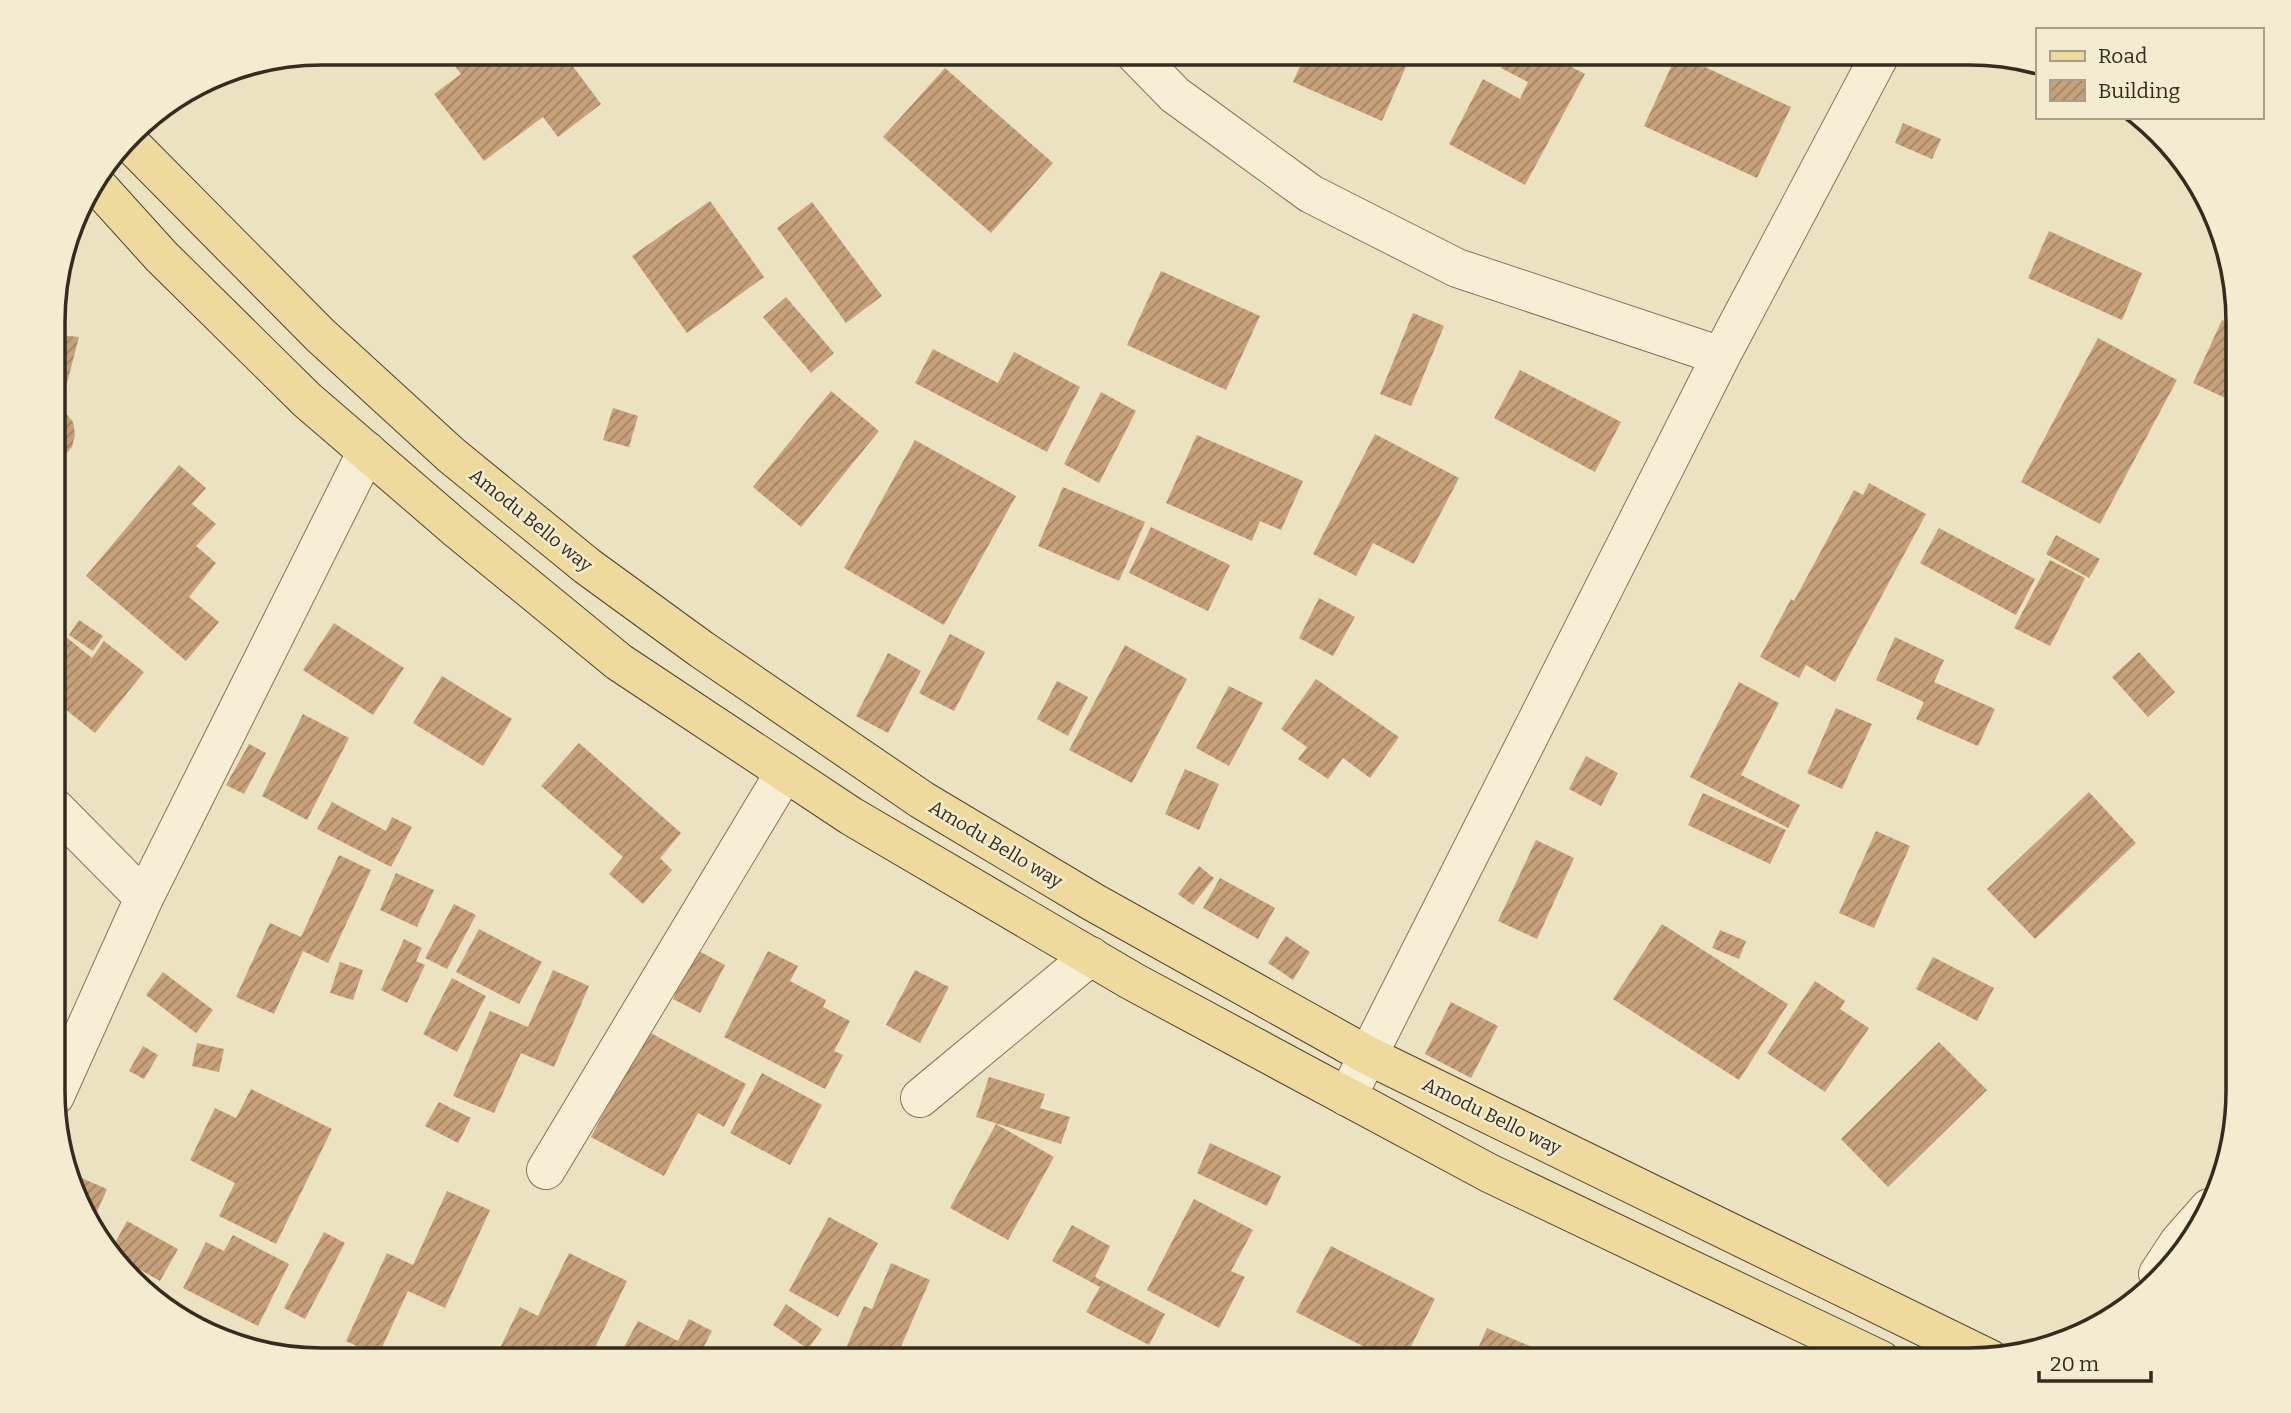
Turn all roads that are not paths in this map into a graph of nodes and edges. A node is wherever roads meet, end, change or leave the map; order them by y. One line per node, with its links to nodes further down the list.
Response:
1 (1146, 65): 5 (street)
2 (1874, 65): 5 (street)
3 (133, 147): 11 (main road, Amodu Bello way)
4 (101, 190): 6 (main road)
5 (1721, 356): 11 (street)
6 (367, 452): 7 (main road); 9 (street)
7 (785, 772): 10 (main road); 15 (street)
8 (65, 818): 9 (street)
9 (144, 898): 12 (street)
10 (1091, 956): 13 (main road); 14 (street)
11 (1367, 1055): 13 (street); 17 (main road, Amodu Bello way)
12 (65, 1074)
13 (1347, 1097): 16 (main road)
14 (920, 1098)
15 (546, 1170)
16 (1834, 1348)
17 (1967, 1348)

